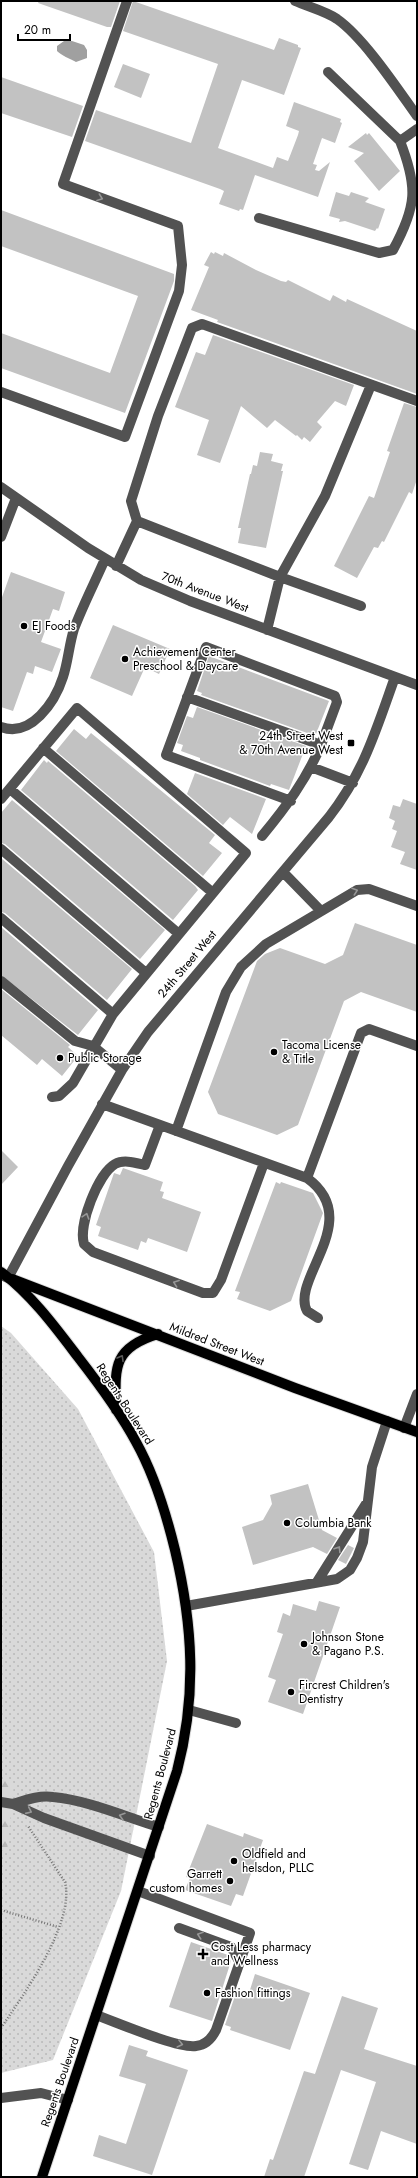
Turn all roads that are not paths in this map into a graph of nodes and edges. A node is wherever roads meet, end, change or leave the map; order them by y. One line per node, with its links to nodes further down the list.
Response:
1 (127, 1): 9 (street, one-way to 9)
2 (295, 1): 4 (street)
3 (328, 72): 6 (street)
4 (417, 116)
5 (417, 129): 6 (street)
6 (400, 141): 7 (street)
7 (259, 218)
8 (371, 385): 10 (street); 13 (street); 17 (street)
9 (1, 392)
10 (417, 401)
11 (1, 488): 12 (street, 70th Avenue West)
12 (16, 498): 14 (street); 15 (street, 70th Avenue West)
13 (138, 521): 16 (street); 17 (street)
14 (1, 537)
15 (105, 559): 16 (street, 70th Avenue West); 23 (street)
16 (116, 566): 19 (street, 70th Avenue West)
17 (280, 577): 18 (street); 19 (street)
18 (361, 606)
19 (267, 630): 20 (street, 70th Avenue West)
20 (395, 677): 21 (street, 70th Avenue West); 27 (street, 24th Street West)
21 (417, 685)
22 (187, 697): 24 (street); 24 (street); 30 (street)
23 (1, 727)
24 (321, 745): 26 (street)
25 (44, 748): 28 (street); 34 (street); 34 (street)
26 (311, 767): 27 (street); 30 (street)
27 (353, 783): 33 (street, 24th Street West)
28 (10, 789): 29 (street); 38 (street)
29 (1, 799)
30 (291, 801): 31 (street)
31 (262, 836)
32 (1, 850): 39 (street)
33 (282, 872): 36 (street); 44 (street, 24th Street West)
34 (213, 893): 38 (street)
35 (417, 906): 36 (street, one-way to 35)
36 (321, 911): 48 (street)
37 (1, 918): 41 (street)
38 (179, 934): 39 (street)
39 (146, 973): 41 (street)
40 (1, 981): 42 (street)
41 (113, 1014): 42 (street)
42 (93, 1046): 44 (street); 45 (street)
43 (417, 1046): 50 (street)
44 (122, 1070): 46 (street, 24th Street West)
45 (52, 1097)
46 (102, 1104): 47 (street); 51 (street, 24th Street West)
47 (160, 1125): 48 (street); 49 (street, one-way to 47)
48 (176, 1131): 49 (street)
49 (264, 1162): 50 (street)
50 (307, 1178): 52 (street)
51 (3, 1275): 53 (main road, Mildred Street West); 55 (main road, Regents Boulevard)
52 (318, 1318)
53 (158, 1334): 55 (main road, one-way to 53); 56 (main road, Mildred Street West)
54 (417, 1394): 57 (street)
55 (116, 1410): 61 (main road, Regents Boulevard)
56 (387, 1421): 57 (main road, Mildred Street West); 59 (street)
57 (404, 1428): 58 (main road, Mildred Street West)
58 (417, 1432)
59 (368, 1502): 60 (street, one-way to 59); 60 (street)
60 (318, 1582): 61 (street)
61 (186, 1606): 62 (main road, Regents Boulevard)
62 (188, 1710): 63 (street); 66 (main road, Regents Boulevard)
63 (236, 1723)
64 (1, 1802): 65 (street)
65 (13, 1804): 66 (street, one-way to 65); 67 (street, one-way to 67)
66 (159, 1827): 67 (main road, Regents Boulevard)
67 (150, 1856): 68 (main road, Regents Boulevard)
68 (138, 1891): 70 (street); 71 (main road, Regents Boulevard)
69 (179, 1928): 70 (street, one-way to 69)
70 (239, 1961): 71 (street, one-way to 70)
71 (96, 2015): 73 (main road, Regents Boulevard)
72 (1, 2098): 73 (street)
73 (68, 2100): 74 (main road, Regents Boulevard)
74 (42, 2177)

